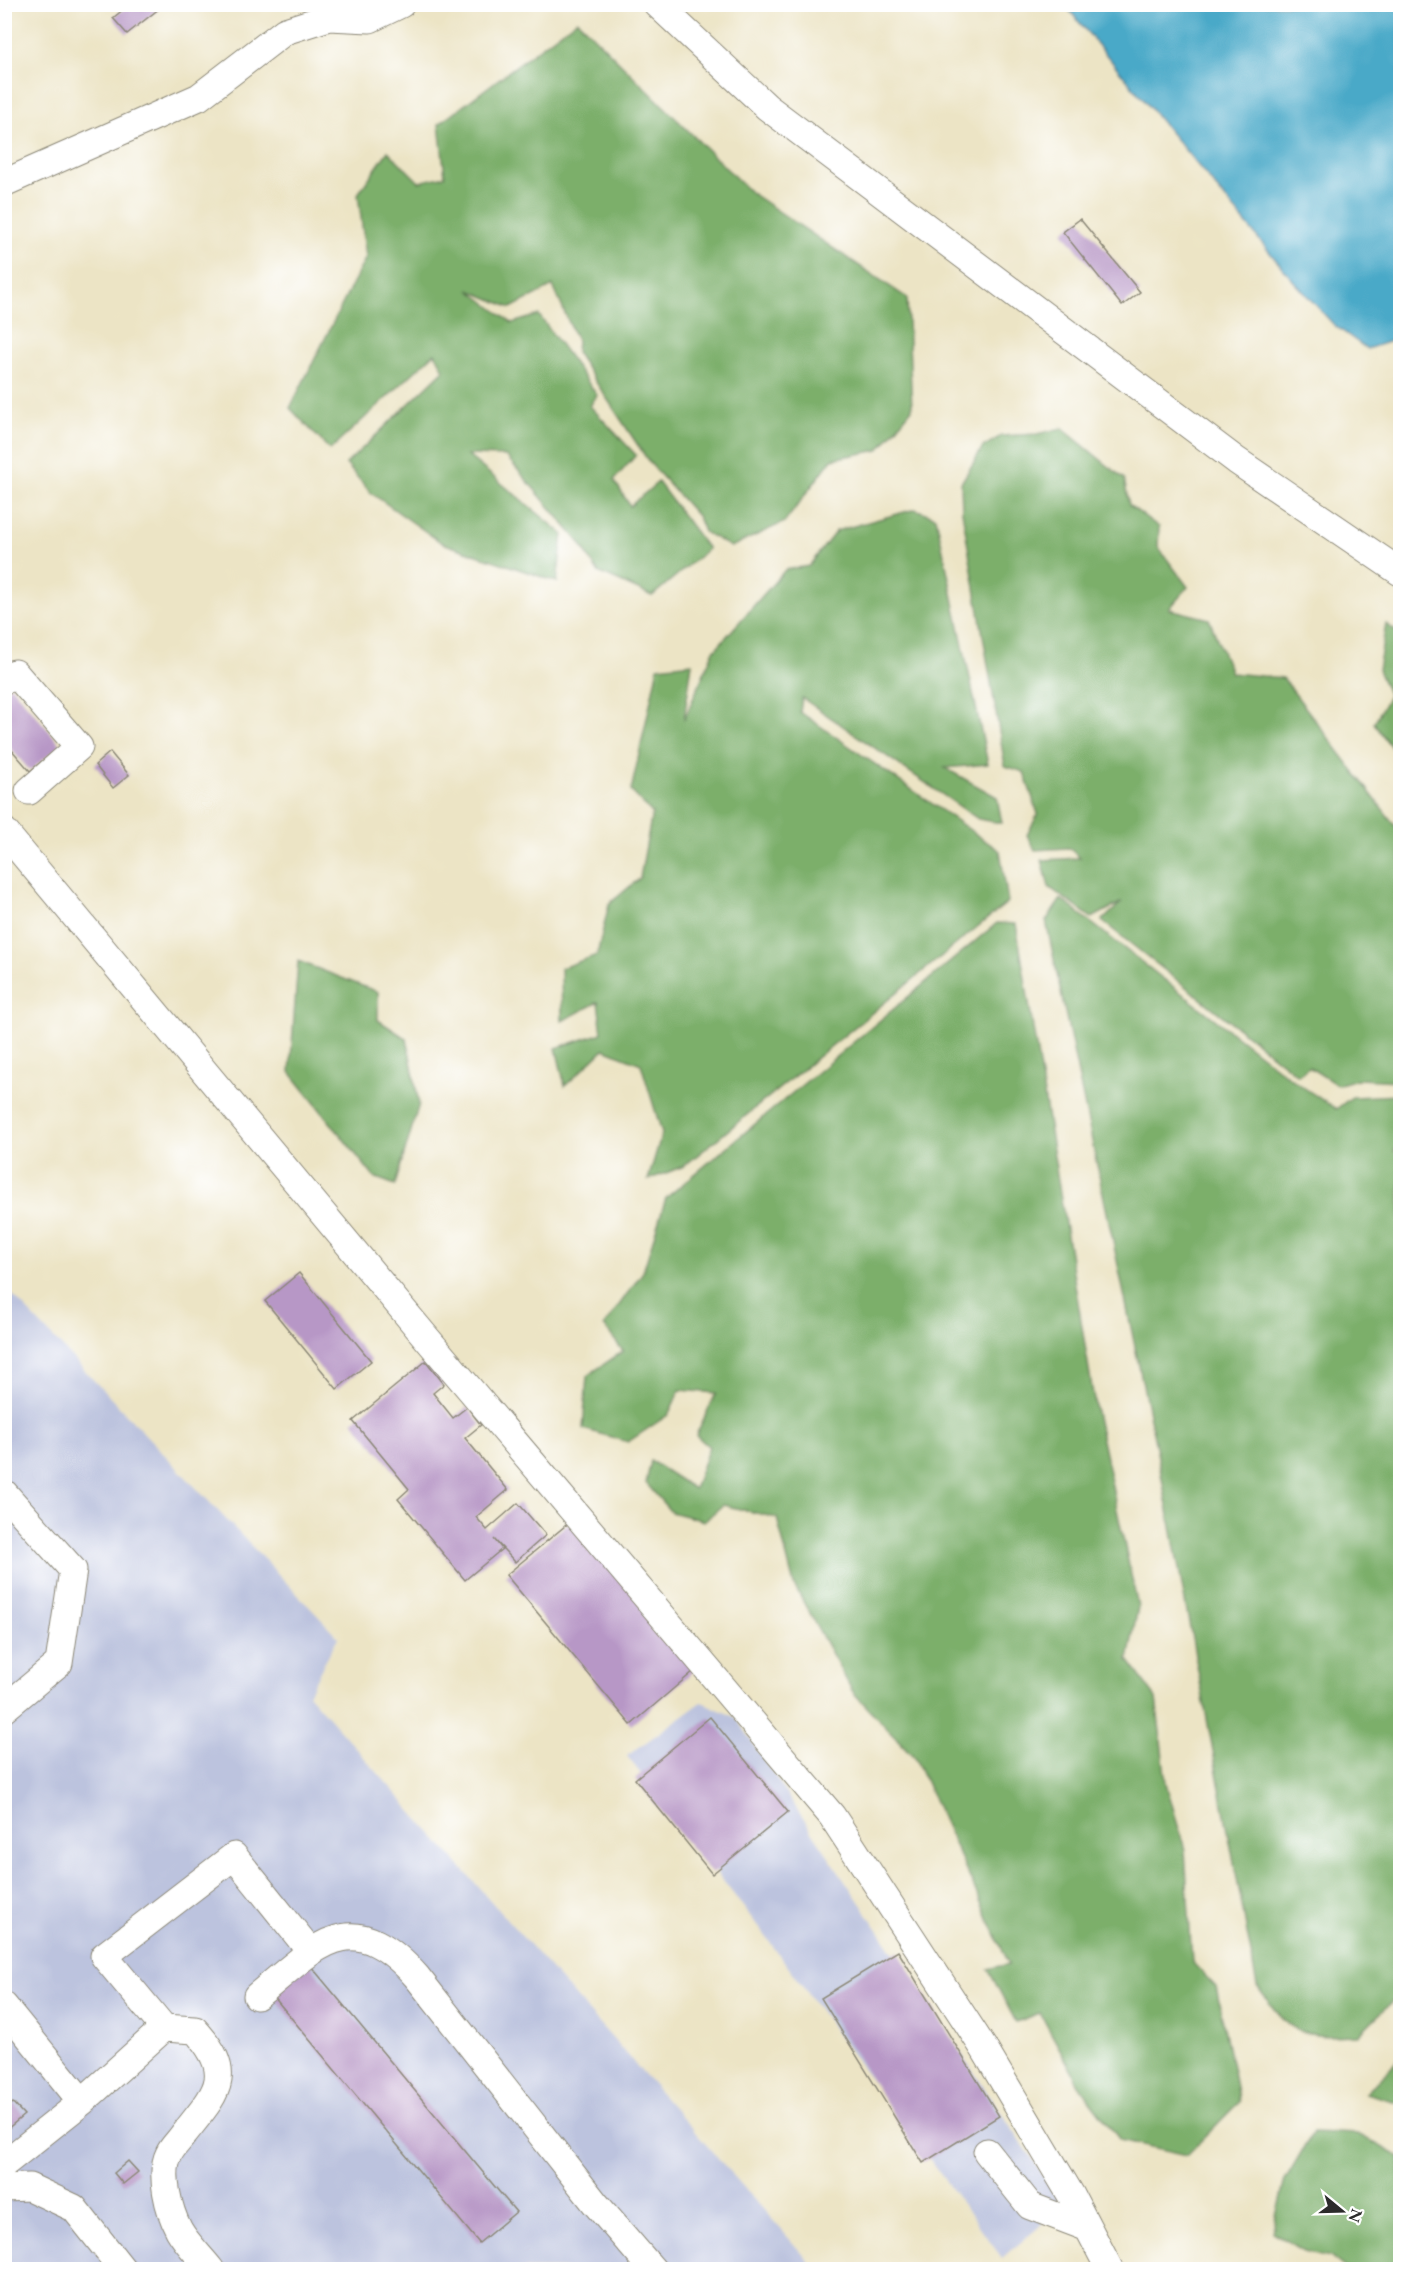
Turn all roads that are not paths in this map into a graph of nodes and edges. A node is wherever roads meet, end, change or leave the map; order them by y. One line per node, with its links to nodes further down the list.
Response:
1 (401, 4): 3 (lane)
2 (657, 4): 4 (lane)
3 (4, 183)
4 (1401, 572)
5 (6, 678): 6 (lane)
6 (29, 791)
7 (4, 831): 18 (lane)
8 (4, 1493): 9 (lane)
9 (4, 1709)
10 (311, 1952): 11 (lane); 13 (lane); 21 (lane)
11 (257, 1996)
12 (4, 2006): 14 (lane)
13 (164, 2028): 14 (lane); 20 (lane)
14 (82, 2102): 16 (lane)
15 (987, 2152): 18 (lane)
16 (4, 2164)
17 (4, 2188): 19 (lane)
18 (1088, 2228): 22 (lane)
19 (123, 2270)
20 (211, 2270)
21 (653, 2270)
22 (1110, 2270)

